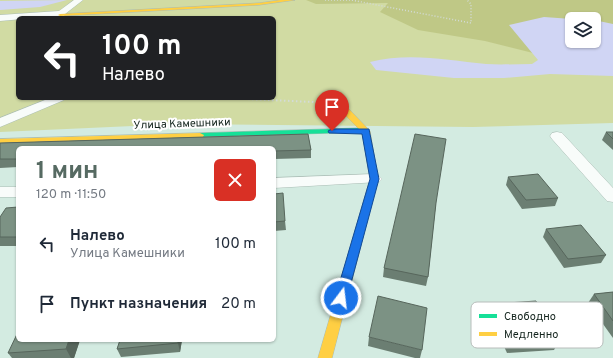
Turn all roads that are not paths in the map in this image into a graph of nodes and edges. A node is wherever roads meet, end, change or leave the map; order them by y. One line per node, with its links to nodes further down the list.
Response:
1 (79, 0): 3 (street)
2 (293, 0): 3 (street)
3 (60, 16)
4 (16, 17): 5 (street)
5 (0, 18)
6 (55, 100): 8 (street)
7 (344, 109): 9 (street)
8 (0, 123)
9 (365, 130): 11 (street, Улица Камешники); 12 (street)
10 (557, 136): 16 (street)
11 (0, 141)
12 (374, 179): 13 (street); 17 (street)
13 (276, 183)
14 (0, 192): 15 (street)
15 (16, 192)
16 (613, 197)
17 (325, 358)

